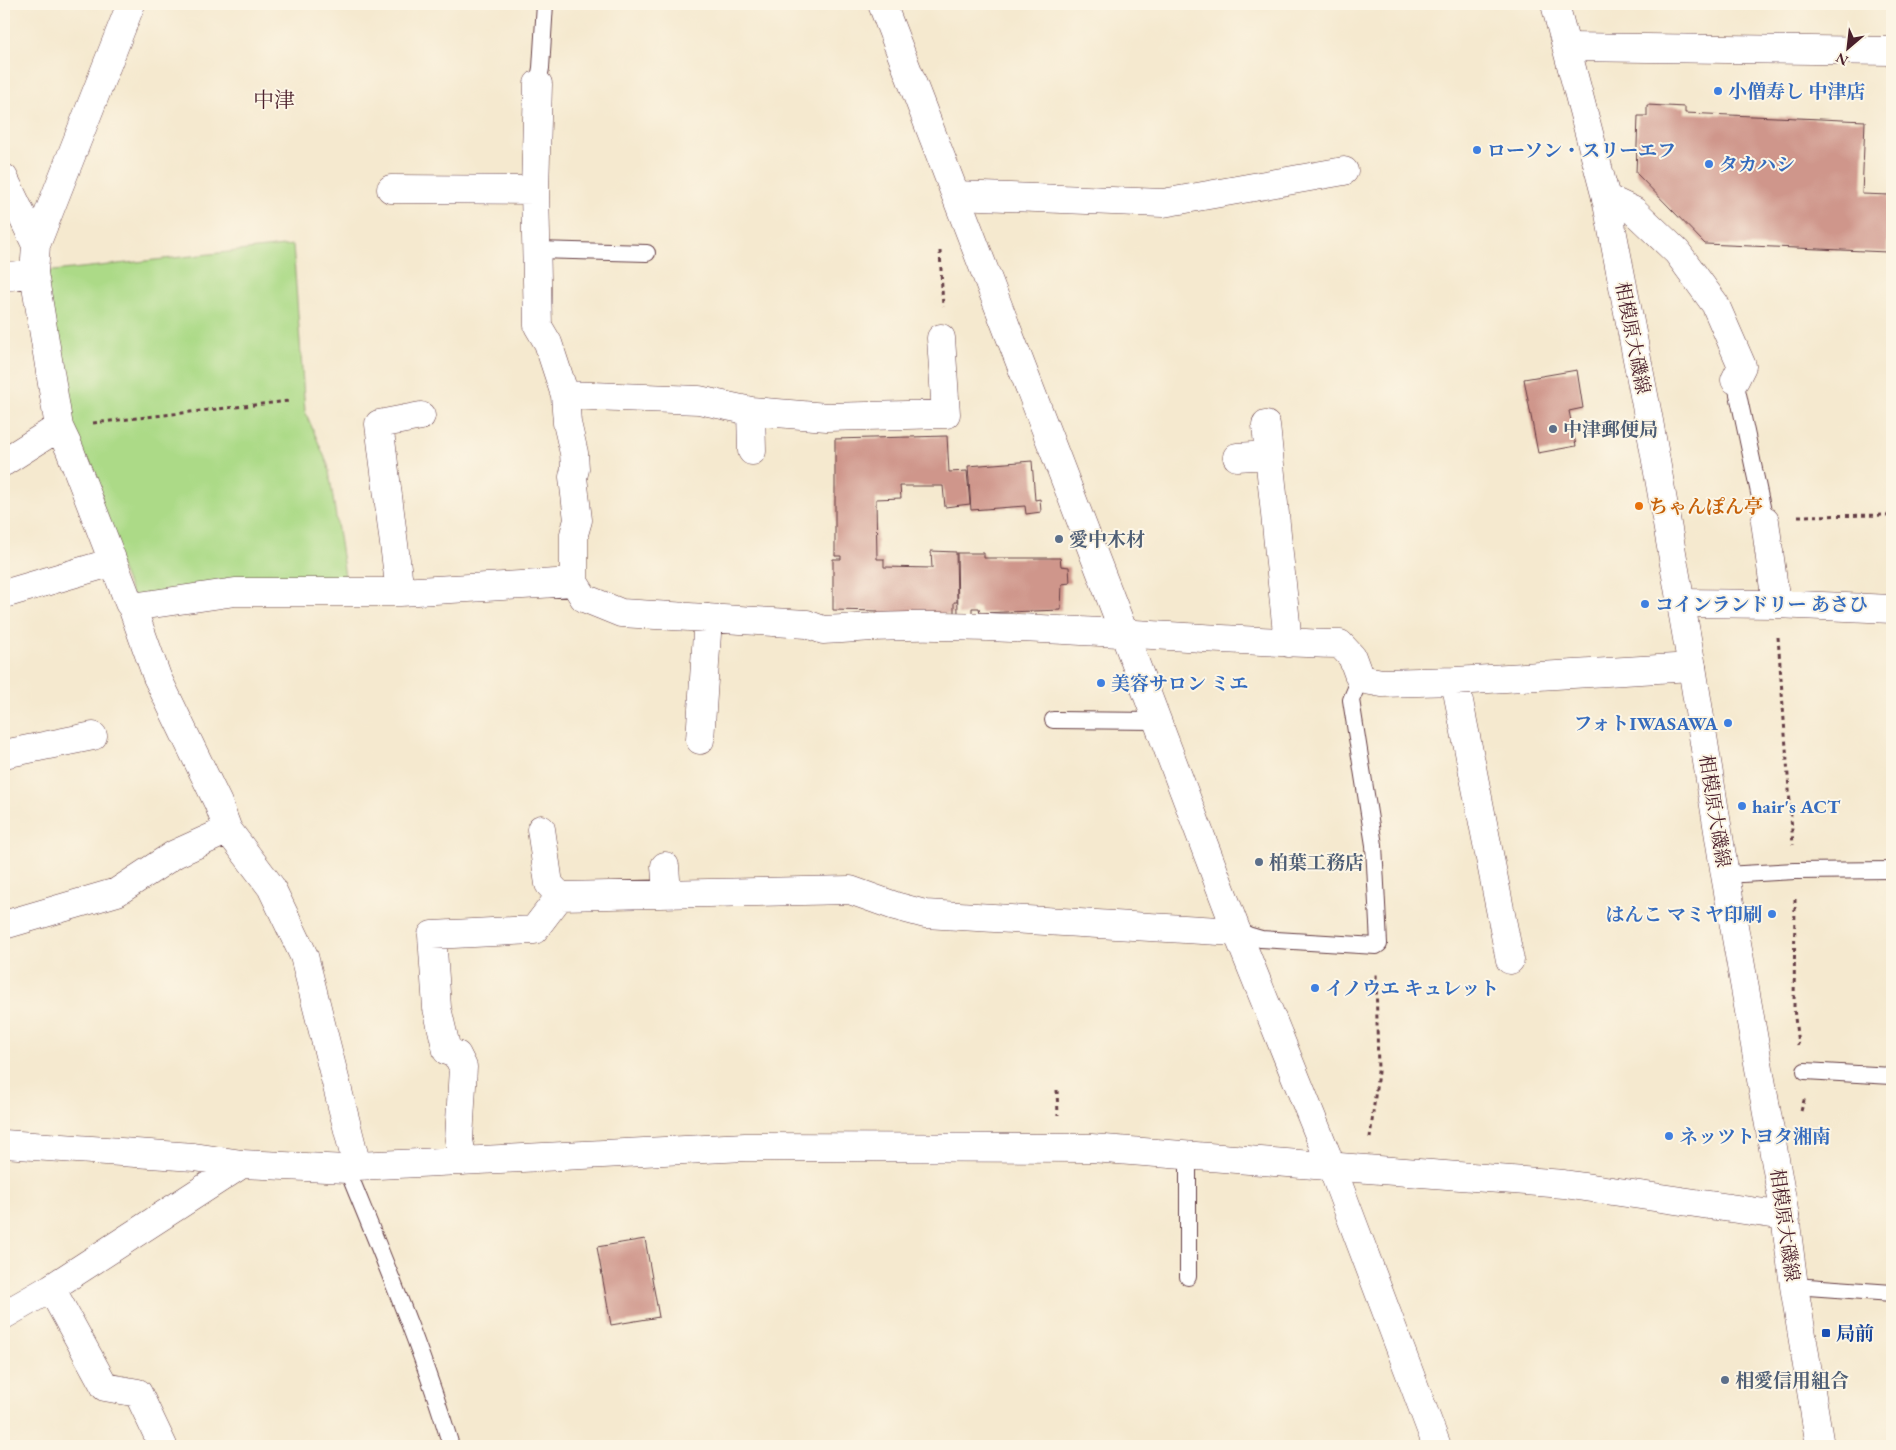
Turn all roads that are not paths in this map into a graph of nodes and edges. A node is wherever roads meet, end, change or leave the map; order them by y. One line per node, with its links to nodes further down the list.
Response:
1 (131, 4): 14 (street)
2 (545, 4): 7 (lane)
3 (882, 4): 12 (street)
4 (1555, 4): 5 (street, 相模原大磯線)
5 (1568, 47): 6 (street); 13 (street, 相模原大磯線)
6 (1892, 51)
7 (538, 84): 11 (street)
8 (1344, 171): 12 (street)
9 (4, 178): 14 (street)
10 (392, 189): 11 (street)
11 (535, 190): 15 (street)
12 (956, 195): 40 (street)
13 (1606, 198): 20 (street); 35 (street, 相模原大磯線)
14 (36, 245): 17 (street)
15 (536, 250): 16 (lane); 21 (street)
16 (647, 253)
17 (34, 273): 18 (street); 25 (street)
18 (4, 277)
19 (941, 338): 22 (street)
20 (1734, 380): 30 (lane)
21 (565, 395): 22 (street); 32 (street)
22 (751, 411): 26 (street)
23 (421, 416): 33 (street)
24 (1266, 425): 27 (street)
25 (58, 427): 29 (street); 31 (street)
26 (752, 451)
27 (1269, 455): 28 (street); 41 (street)
28 (1237, 457)
29 (4, 462)
30 (1765, 521): 36 (street)
31 (112, 562): 34 (street); 37 (street)
32 (574, 582): 33 (street); 39 (street)
33 (400, 592): 37 (street)
34 (4, 594)
35 (1680, 603): 36 (street); 42 (street, 相模原大磯線)
36 (1776, 604): 38 (street)
37 (132, 607): 51 (street)
38 (1892, 608)
39 (708, 618): 40 (street); 48 (street)
40 (1124, 633): 41 (street); 46 (street)
41 (1288, 643): 43 (street)
42 (1692, 667): 44 (street); 54 (street, 相模原大磯線)
43 (1360, 679): 44 (street); 58 (lane)
44 (1455, 680): 59 (street)
45 (1053, 720): 46 (lane)
46 (1157, 721): 58 (street)
47 (93, 736): 49 (street)
48 (700, 740)
49 (4, 754)
50 (541, 828): 56 (street)
51 (228, 830): 57 (street); 67 (street)
52 (665, 866): 55 (street)
53 (1892, 870): 54 (lane)
54 (1725, 875): 68 (street, 相模原大磯線)
55 (667, 893): 56 (street); 58 (street)
56 (560, 896): 64 (street)
57 (4, 925)
58 (1237, 932): 66 (street)
59 (1510, 960)
60 (1805, 1071): 61 (lane)
61 (1892, 1076)
62 (4, 1144): 65 (street)
63 (1188, 1155): 64 (street); 66 (street); 69 (lane)
64 (463, 1161): 67 (street)
65 (242, 1164): 67 (street); 71 (street)
66 (1331, 1165): 68 (street); 76 (street)
67 (352, 1167): 75 (lane)
68 (1785, 1216): 70 (street, 相模原大磯線)
69 (1188, 1277)
70 (1794, 1286): 72 (lane); 77 (street, 相模原大磯線)
71 (51, 1288): 73 (street); 74 (street)
72 (1892, 1293)
73 (4, 1316)
74 (163, 1446)
75 (450, 1446)
76 (1438, 1446)
77 (1820, 1446)

